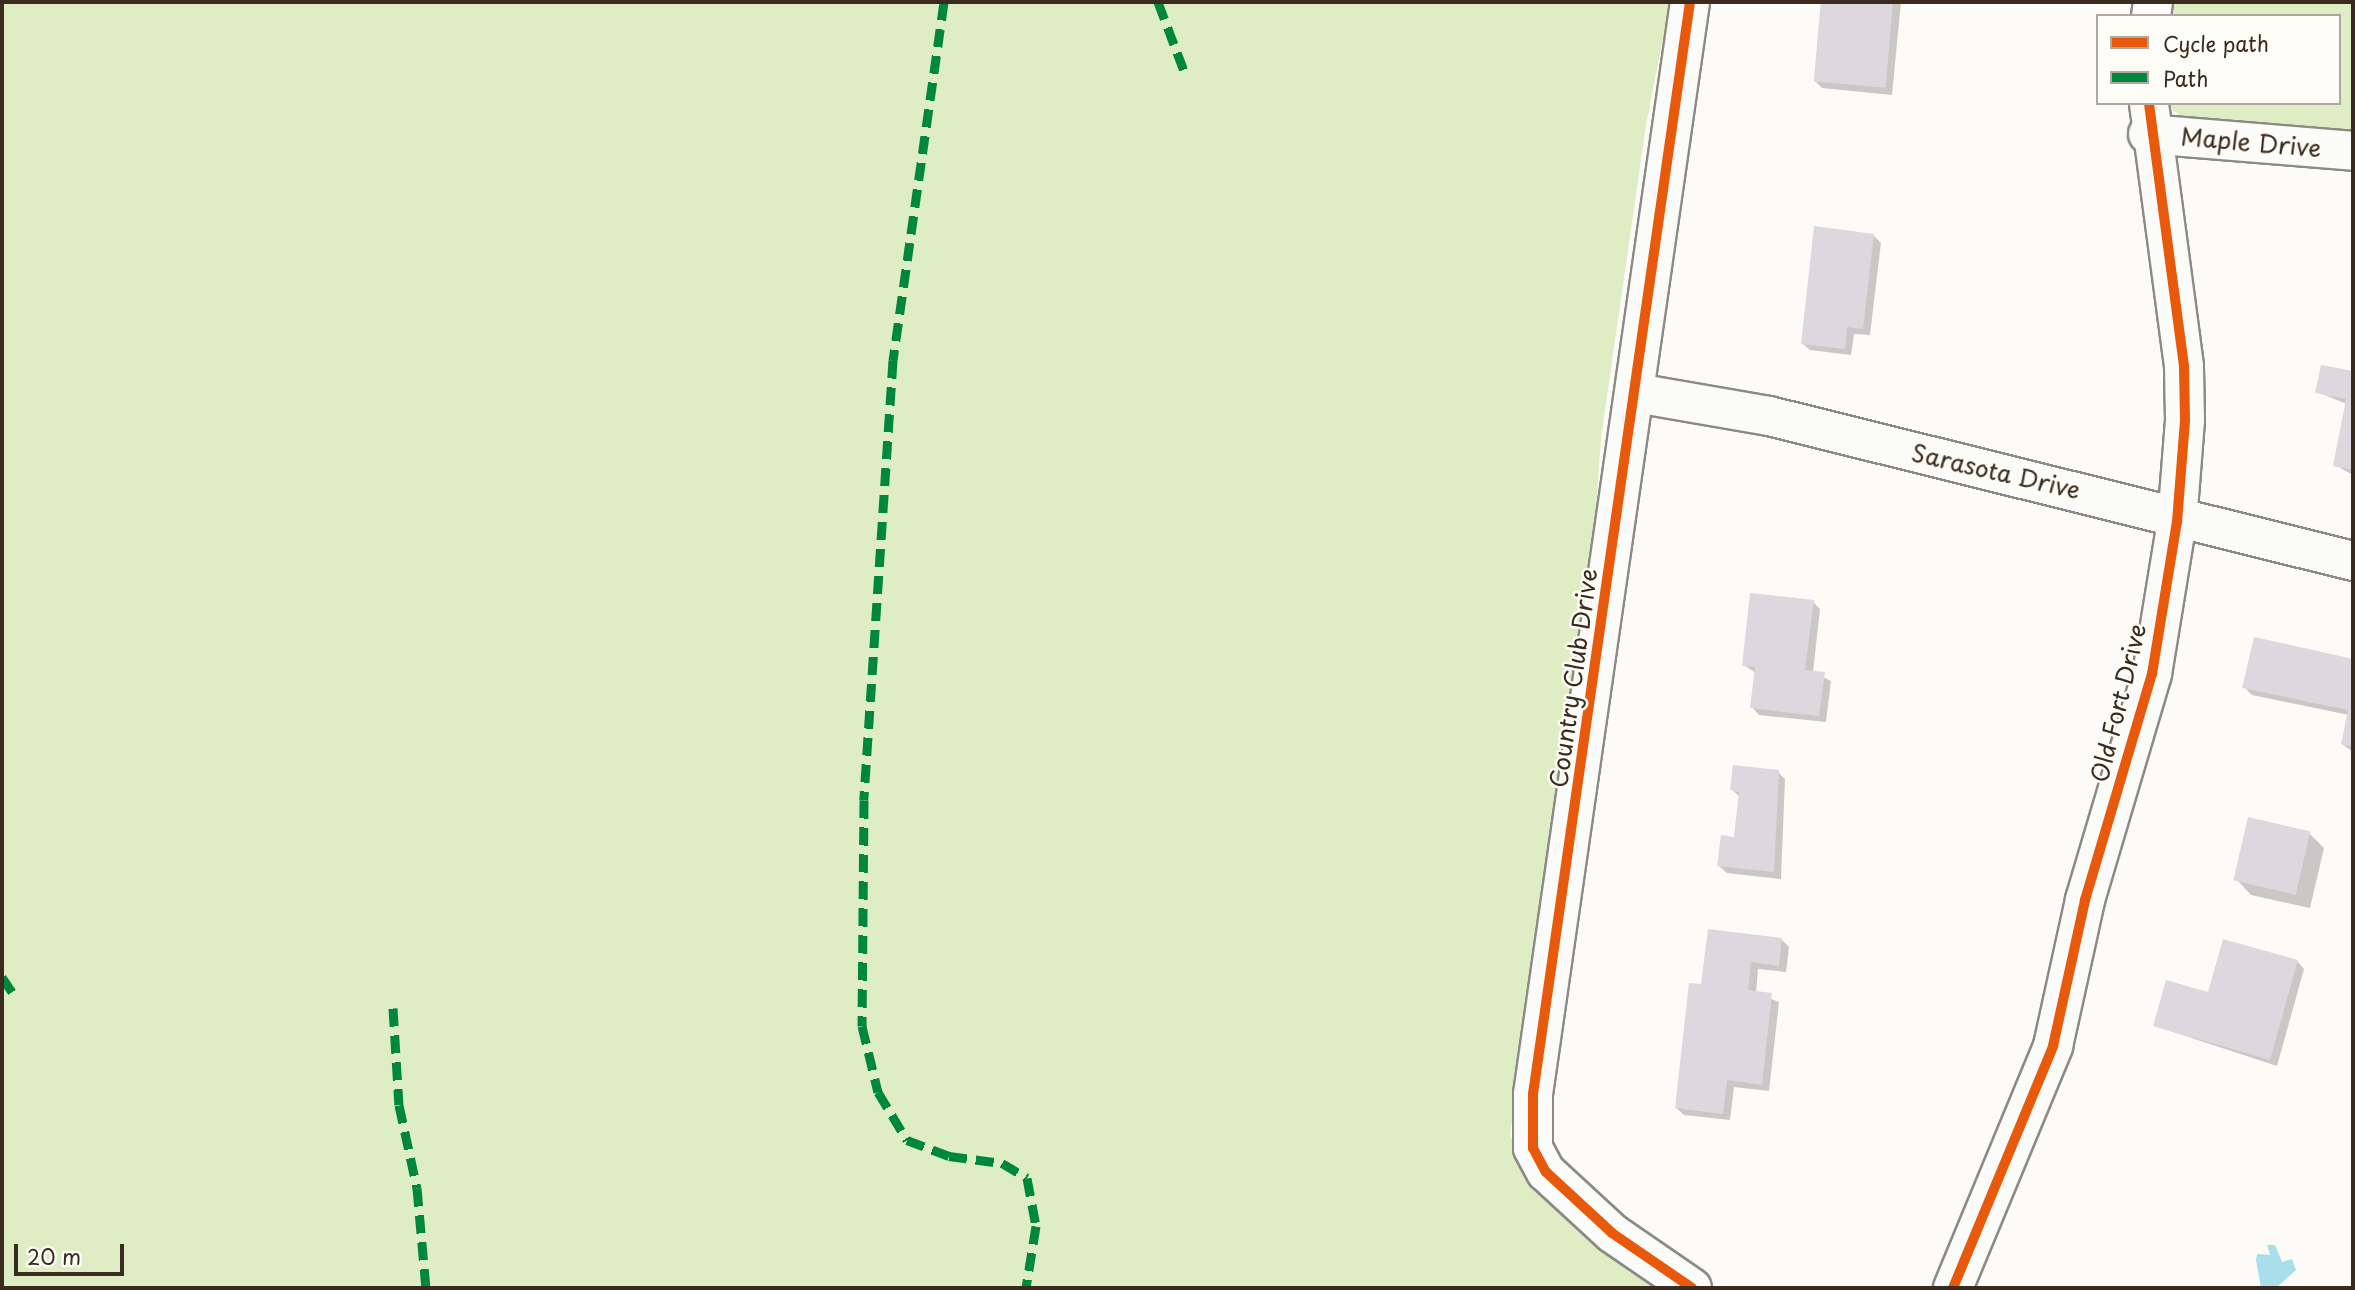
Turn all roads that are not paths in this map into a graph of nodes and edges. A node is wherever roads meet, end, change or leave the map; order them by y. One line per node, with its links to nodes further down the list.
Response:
1 (1690, 2): 4 (street, Country Club Drive)
2 (2148, 119): 3 (street, Maple Drive); 5 (street, Old Fort Drive)
3 (2353, 150)
4 (1636, 393): 5 (street, Sarasota Drive); 7 (street, Country Club Drive)
5 (2177, 522): 6 (street, Sarasota Drive); 8 (street, Old Fort Drive)
6 (2353, 561)
7 (1692, 1288)
8 (1953, 1288)

